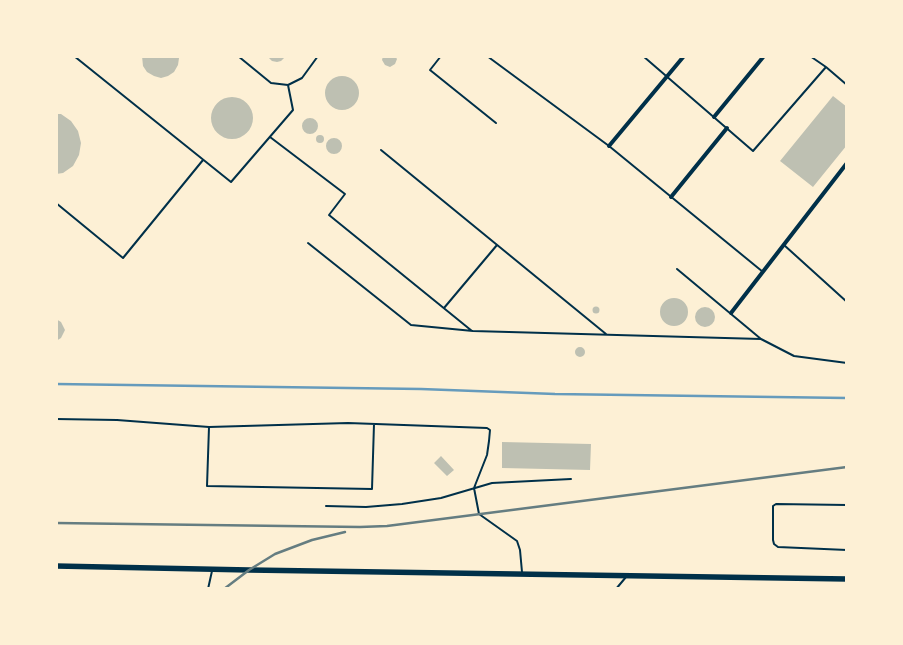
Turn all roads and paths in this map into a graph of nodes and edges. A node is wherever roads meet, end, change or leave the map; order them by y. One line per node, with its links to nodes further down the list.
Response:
1 (74, 56): 20 (lane)
2 (238, 56): 12 (lane)
3 (318, 56): 12 (lane)
4 (441, 56): 15 (lane)
5 (487, 56): 18 (lane)
6 (643, 56): 11 (lane)
7 (684, 56): 11 (street)
8 (764, 56): 14 (street)
9 (810, 56): 10 (lane)
10 (826, 66): 13 (lane); 16 (lane)
11 (667, 77): 14 (lane); 18 (street)
12 (288, 85): 17 (lane)
13 (847, 85)
14 (714, 117): 16 (lane)
15 (496, 124)
16 (727, 128): 22 (street)
17 (270, 137): 20 (lane); 30 (lane)
18 (609, 146): 22 (lane)
19 (382, 150): 25 (lane)
20 (203, 160): 23 (lane)
21 (847, 163): 26 (street)
22 (672, 197): 28 (lane)
23 (56, 204)
24 (308, 243): 32 (lane)
25 (497, 244): 30 (lane); 33 (lane)
26 (784, 245): 28 (street); 29 (lane)
27 (677, 269): 31 (lane)
28 (763, 272): 31 (street)
29 (847, 302)
30 (444, 308): 32 (lane)
31 (731, 313): 34 (lane)
32 (473, 331): 33 (lane)
33 (607, 335): 34 (lane)
34 (762, 339): 35 (lane)
35 (847, 363)
36 (56, 419): 38 (lane)
37 (374, 424): 38 (lane); 38 (lane); 40 (lane)
38 (209, 427)
39 (571, 479): 40 (lane)
40 (474, 488): 42 (lane); 46 (lane)
41 (847, 505): 43 (lane)
42 (326, 506)
43 (847, 550)
44 (56, 566): 45 (main road)
45 (212, 569): 46 (main road); 49 (lane)
46 (522, 574): 47 (main road)
47 (627, 575): 48 (main road); 50 (lane)
48 (847, 579)
49 (208, 589)
50 (616, 589)

